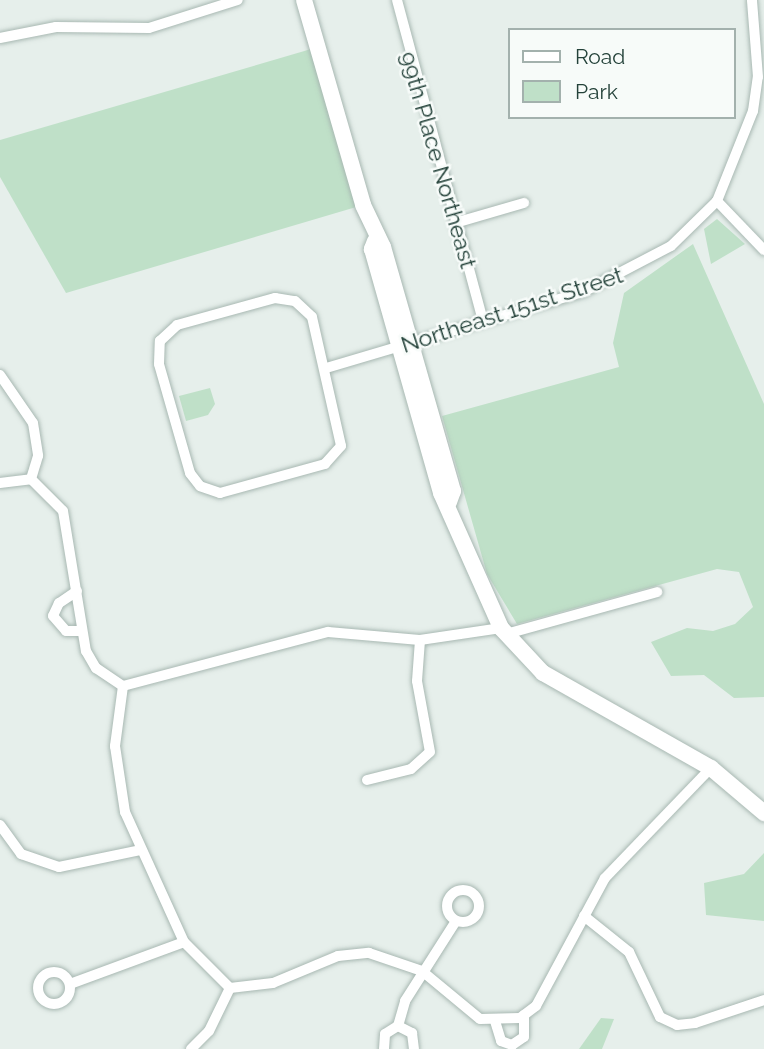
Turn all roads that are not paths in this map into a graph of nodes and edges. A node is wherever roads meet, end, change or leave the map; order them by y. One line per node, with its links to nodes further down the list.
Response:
1 (238, 0): 5 (street)
2 (304, 0): 12 (main road)
3 (397, 0): 9 (street, 99th Place Northeast)
4 (752, 0): 6 (street)
5 (0, 38)
6 (760, 96): 7 (street)
7 (718, 201): 10 (street); 11 (street, Northeast 151st Street)
8 (524, 203): 9 (street)
9 (456, 223): 11 (street, 99th Place Northeast)
10 (764, 250)
11 (483, 321): 12 (street, Northeast 151st Street)
12 (404, 344): 13 (street, Northeast 151st Street); 20 (main road)
13 (326, 368): 13 (street)
14 (0, 375): 15 (street)
15 (31, 479): 16 (street); 17 (street)
16 (0, 483)
17 (76, 591): 19 (street); 19 (street)
18 (657, 592): 20 (street)
19 (81, 631): 22 (street)
20 (503, 631): 21 (street); 23 (main road)
21 (420, 640): 22 (street); 24 (street)
22 (123, 686): 27 (street)
23 (711, 768): 25 (main road); 28 (street)
24 (368, 780)
25 (764, 813)
26 (0, 825): 27 (street)
27 (141, 850): 30 (street)
28 (584, 916): 34 (street); 35 (street)
29 (456, 921): 31 (street)
30 (184, 942): 32 (street); 33 (street)
31 (422, 971): 33 (street); 36 (street); 37 (street)
32 (70, 984)
33 (230, 988): 38 (street)
34 (764, 999)
35 (524, 1015): 36 (street); 36 (street)
36 (495, 1021)
37 (398, 1026): 39 (street); 40 (street)
38 (191, 1049)
39 (384, 1049)
40 (414, 1049)

